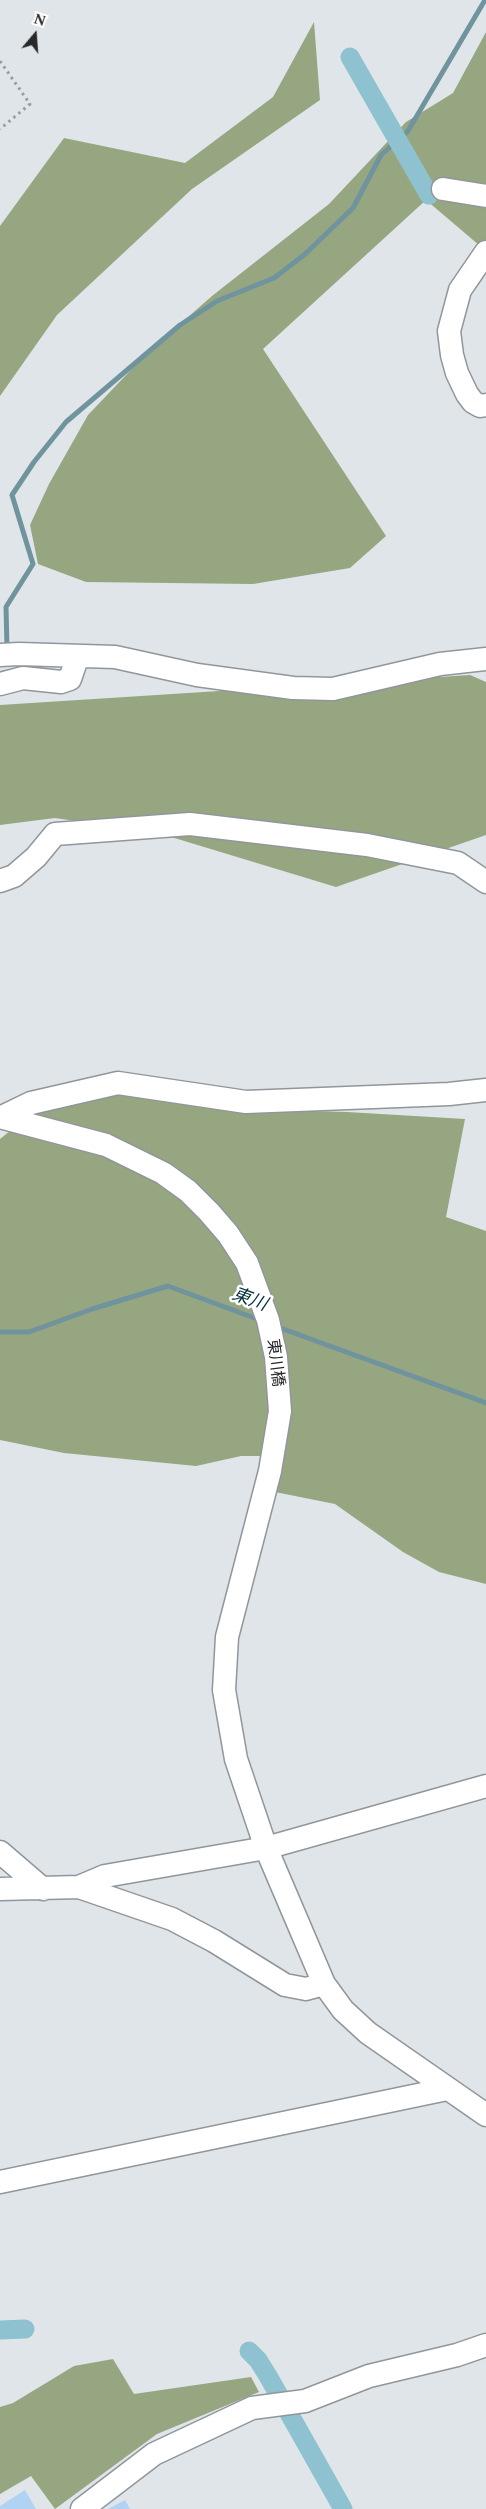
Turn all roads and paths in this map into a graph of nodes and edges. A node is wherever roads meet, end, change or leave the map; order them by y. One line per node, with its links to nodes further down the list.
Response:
1 (0, 61): 2 (path)
2 (0, 129)
3 (443, 189): 4 (street)
4 (486, 196)
5 (486, 252): 6 (street)
6 (486, 405)
7 (0, 655): 8 (street)
8 (78, 656): 9 (street); 10 (street)
9 (486, 659)
10 (0, 684)
11 (0, 880): 12 (street)
12 (486, 882)
13 (486, 1090): 14 (street)
14 (1, 1117): 16 (street, 東川橋)
15 (486, 1786): 16 (street)
16 (266, 1848): 18 (street); 21 (street, 東川橋)
17 (0, 1852): 20 (street)
18 (79, 1887): 20 (street); 21 (street)
19 (0, 1889): 20 (street)
20 (43, 1889)
21 (324, 1984): 22 (street, 東川橋)
22 (447, 2089): 23 (street, 東川橋); 24 (street)
23 (486, 2115)
24 (0, 2182)
25 (486, 2345): 26 (street)
26 (82, 2509)

